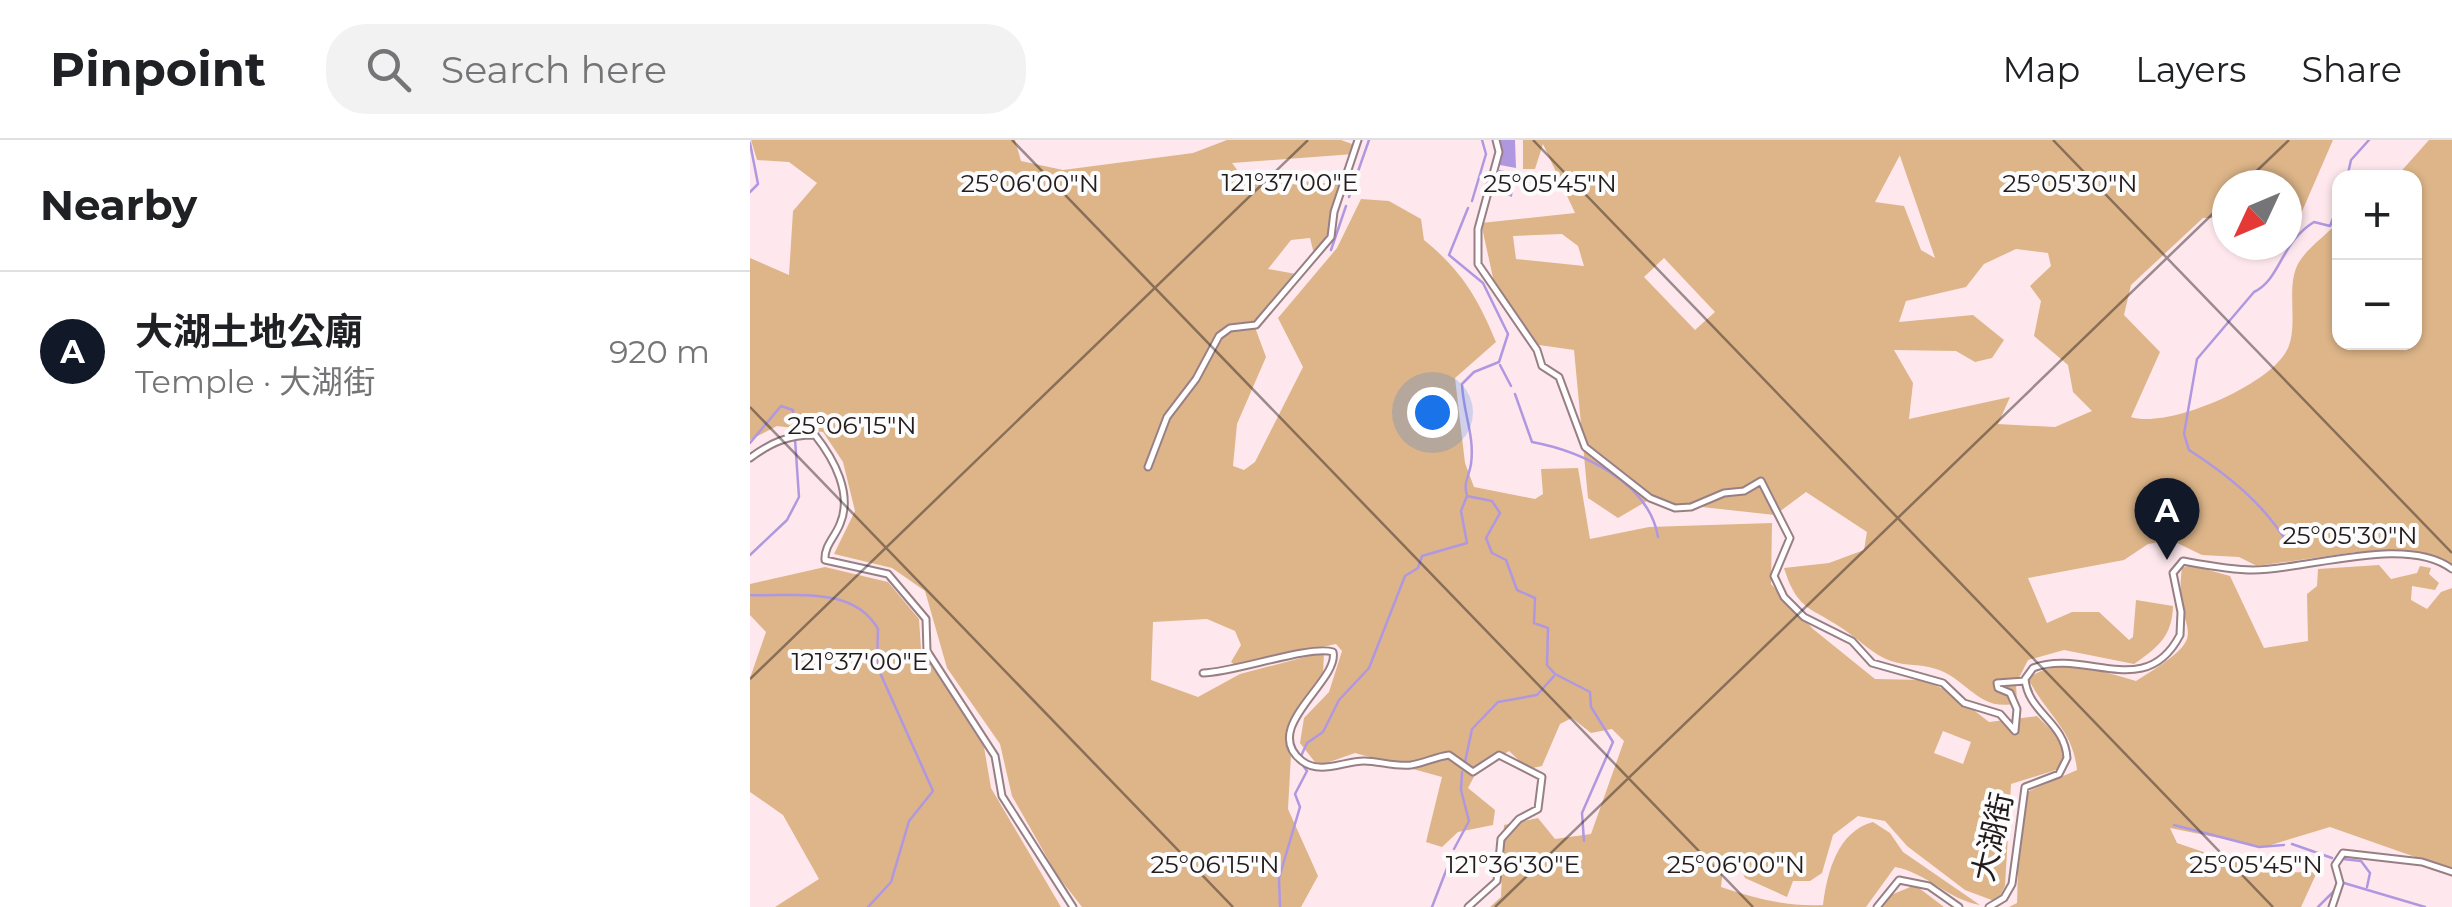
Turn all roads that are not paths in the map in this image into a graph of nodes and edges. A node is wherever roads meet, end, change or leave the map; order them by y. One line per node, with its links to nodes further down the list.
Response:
1 (1358, 140): 4 (street)
2 (1496, 140): 7 (street)
3 (750, 458): 9 (street)
4 (1148, 467)
5 (2452, 568): 7 (street)
6 (1203, 673): 10 (street)
7 (2025, 681): 13 (street, 大湖街)
8 (2452, 872): 14 (street)
9 (1073, 907)
10 (1468, 907)
11 (1878, 907): 12 (street, 大湖街)
12 (1960, 907)
13 (1989, 907)
14 (2332, 907)

